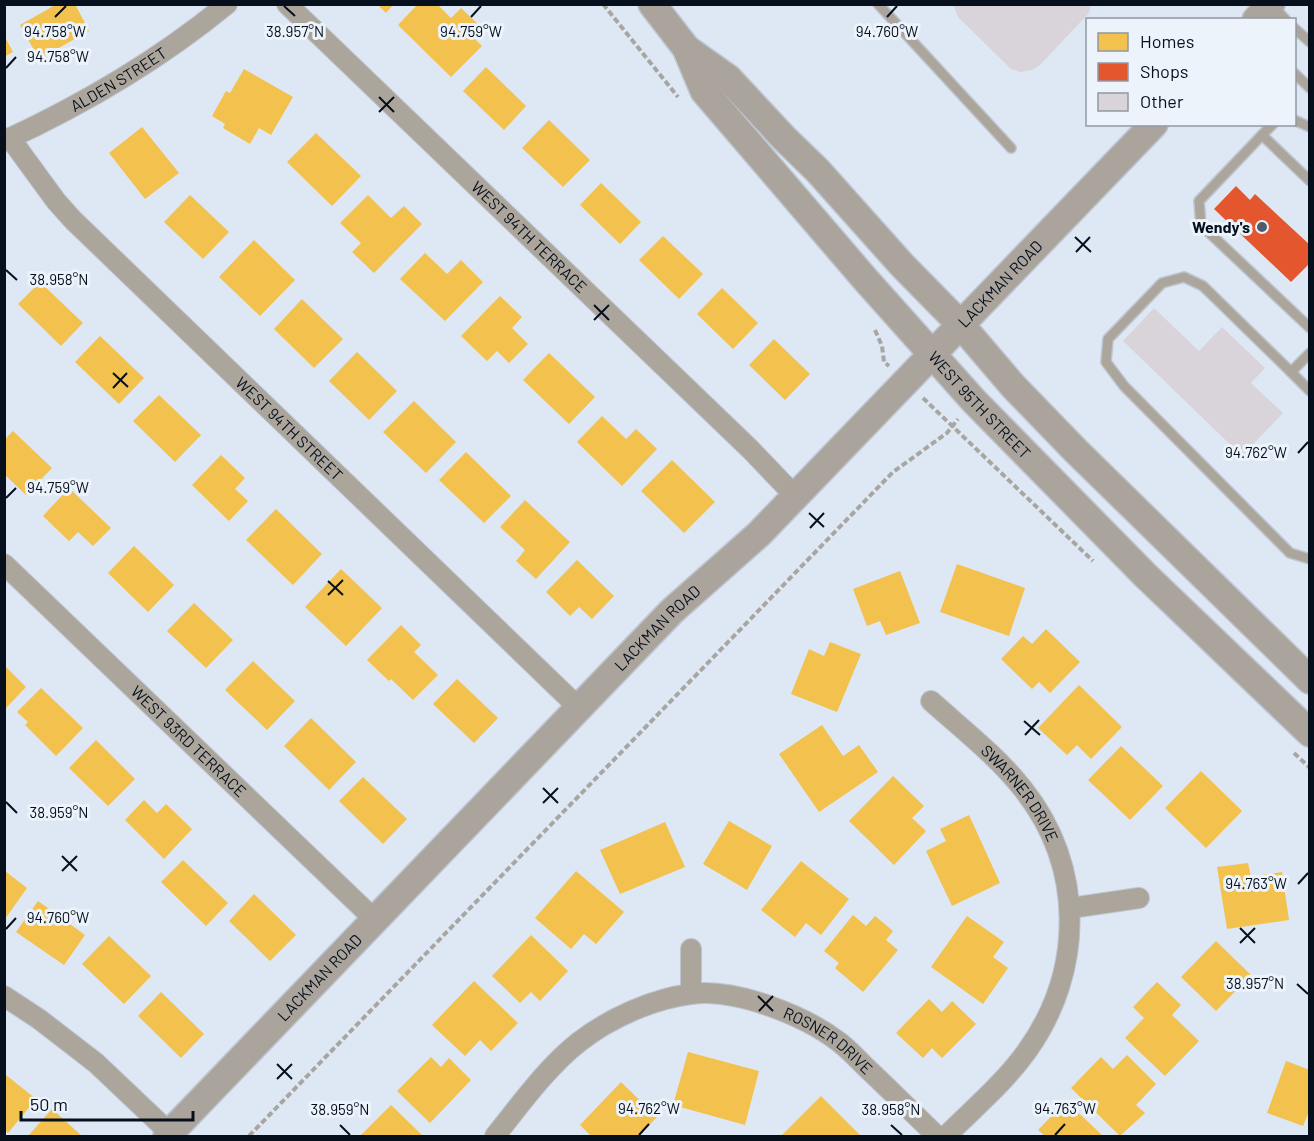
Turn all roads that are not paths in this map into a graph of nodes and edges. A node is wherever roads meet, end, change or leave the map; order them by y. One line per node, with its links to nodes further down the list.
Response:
1 (227, 4): 18 (street, ALDEN STREET)
2 (288, 4): 27 (street, WEST 94TH TERRACE)
3 (652, 4): 10 (main road, WEST 95TH STREET)
4 (878, 4): 19 (lane)
5 (1271, 4): 6 (main road); 7 (lane)
6 (1258, 18)
7 (1284, 18)
8 (1296, 30): 9 (lane)
9 (1310, 42)
10 (686, 48): 21 (main road, WEST 95TH STREET); 24 (main road, WEST 95TH STREET)
11 (1296, 75): 12 (lane)
12 (1310, 88)
13 (1296, 121): 16 (lane)
14 (1152, 126): 21 (main road, LACKMAN ROAD)
15 (1271, 126): 17 (lane)
16 (1310, 127)
17 (1262, 135): 20 (lane); 22 (lane)
18 (7, 139): 32 (street, WEST 94TH STREET)
19 (1011, 148)
20 (1310, 181)
21 (961, 325): 24 (main road, LACKMAN ROAD); 30 (main road, WEST 95TH STREET)
22 (1310, 328)
23 (1310, 353): 25 (lane)
24 (932, 354): 27 (main road, LACKMAN ROAD); 33 (main road, WEST 95TH STREET)
25 (1291, 372): 26 (lane); 28 (lane)
26 (1310, 391)
27 (795, 496): 32 (main road, LACKMAN ROAD)
28 (1310, 559)
29 (4, 564): 36 (street, WEST 93RD TERRACE)
30 (1310, 680)
31 (931, 701): 35 (street, SWARNER DRIVE)
32 (579, 708): 36 (main road, LACKMAN ROAD)
33 (1310, 733)
34 (1138, 898): 35 (street)
35 (1071, 908): 43 (street, SWARNER DRIVE)
36 (375, 920): 40 (main road, LACKMAN ROAD)
37 (691, 949): 38 (street)
38 (692, 994): 41 (street, ROSNER DRIVE); 42 (street, ROSNER DRIVE)
39 (4, 996): 40 (street)
40 (170, 1136)
41 (495, 1137)
42 (937, 1137)
43 (946, 1137)

